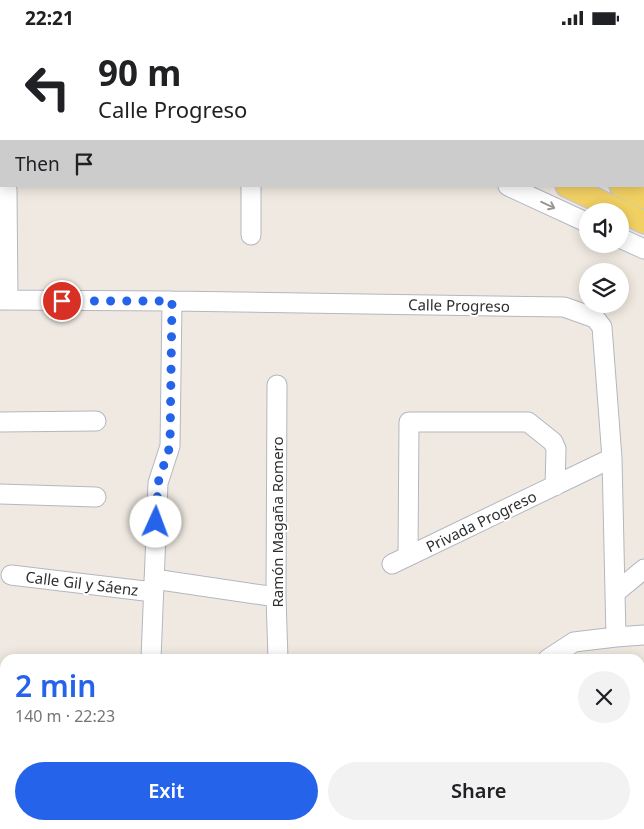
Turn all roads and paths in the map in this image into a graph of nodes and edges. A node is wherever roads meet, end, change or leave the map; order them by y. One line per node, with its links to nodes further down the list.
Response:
1 (251, 187): 9 (street)
2 (510, 187): 7 (street, one-way to 7)
3 (570, 187): 8 (main road)
4 (623, 187): 6 (main road)
5 (7, 189): 12 (street)
6 (644, 197)
7 (579, 219)
8 (644, 222)
9 (251, 235)
10 (629, 242): 11 (street)
11 (644, 249)
12 (4, 300): 13 (street, Calle Progreso)
13 (172, 301): 17 (street, Calle Progreso); 23 (street)
14 (277, 385): 25 (street, Ramón Magaña Romero)
15 (96, 421): 16 (street)
16 (0, 422)
17 (612, 458): 18 (street, Privada Progreso); 24 (street, Calle Progreso)
18 (555, 486): 18 (street, Privada Progreso)
19 (0, 494): 20 (street)
20 (96, 497)
21 (644, 569): 24 (street)
22 (11, 575): 23 (street, Calle Gil y Sáenz)
23 (153, 586): 25 (street, Calle Gil y Sáenz); 29 (street)
24 (615, 593): 27 (street, Calle Progreso)
25 (276, 597): 30 (street, Ramón Magaña Romero)
26 (644, 635): 27 (street)
27 (616, 637): 28 (street)
28 (578, 651)
29 (151, 654)
30 (278, 654)

